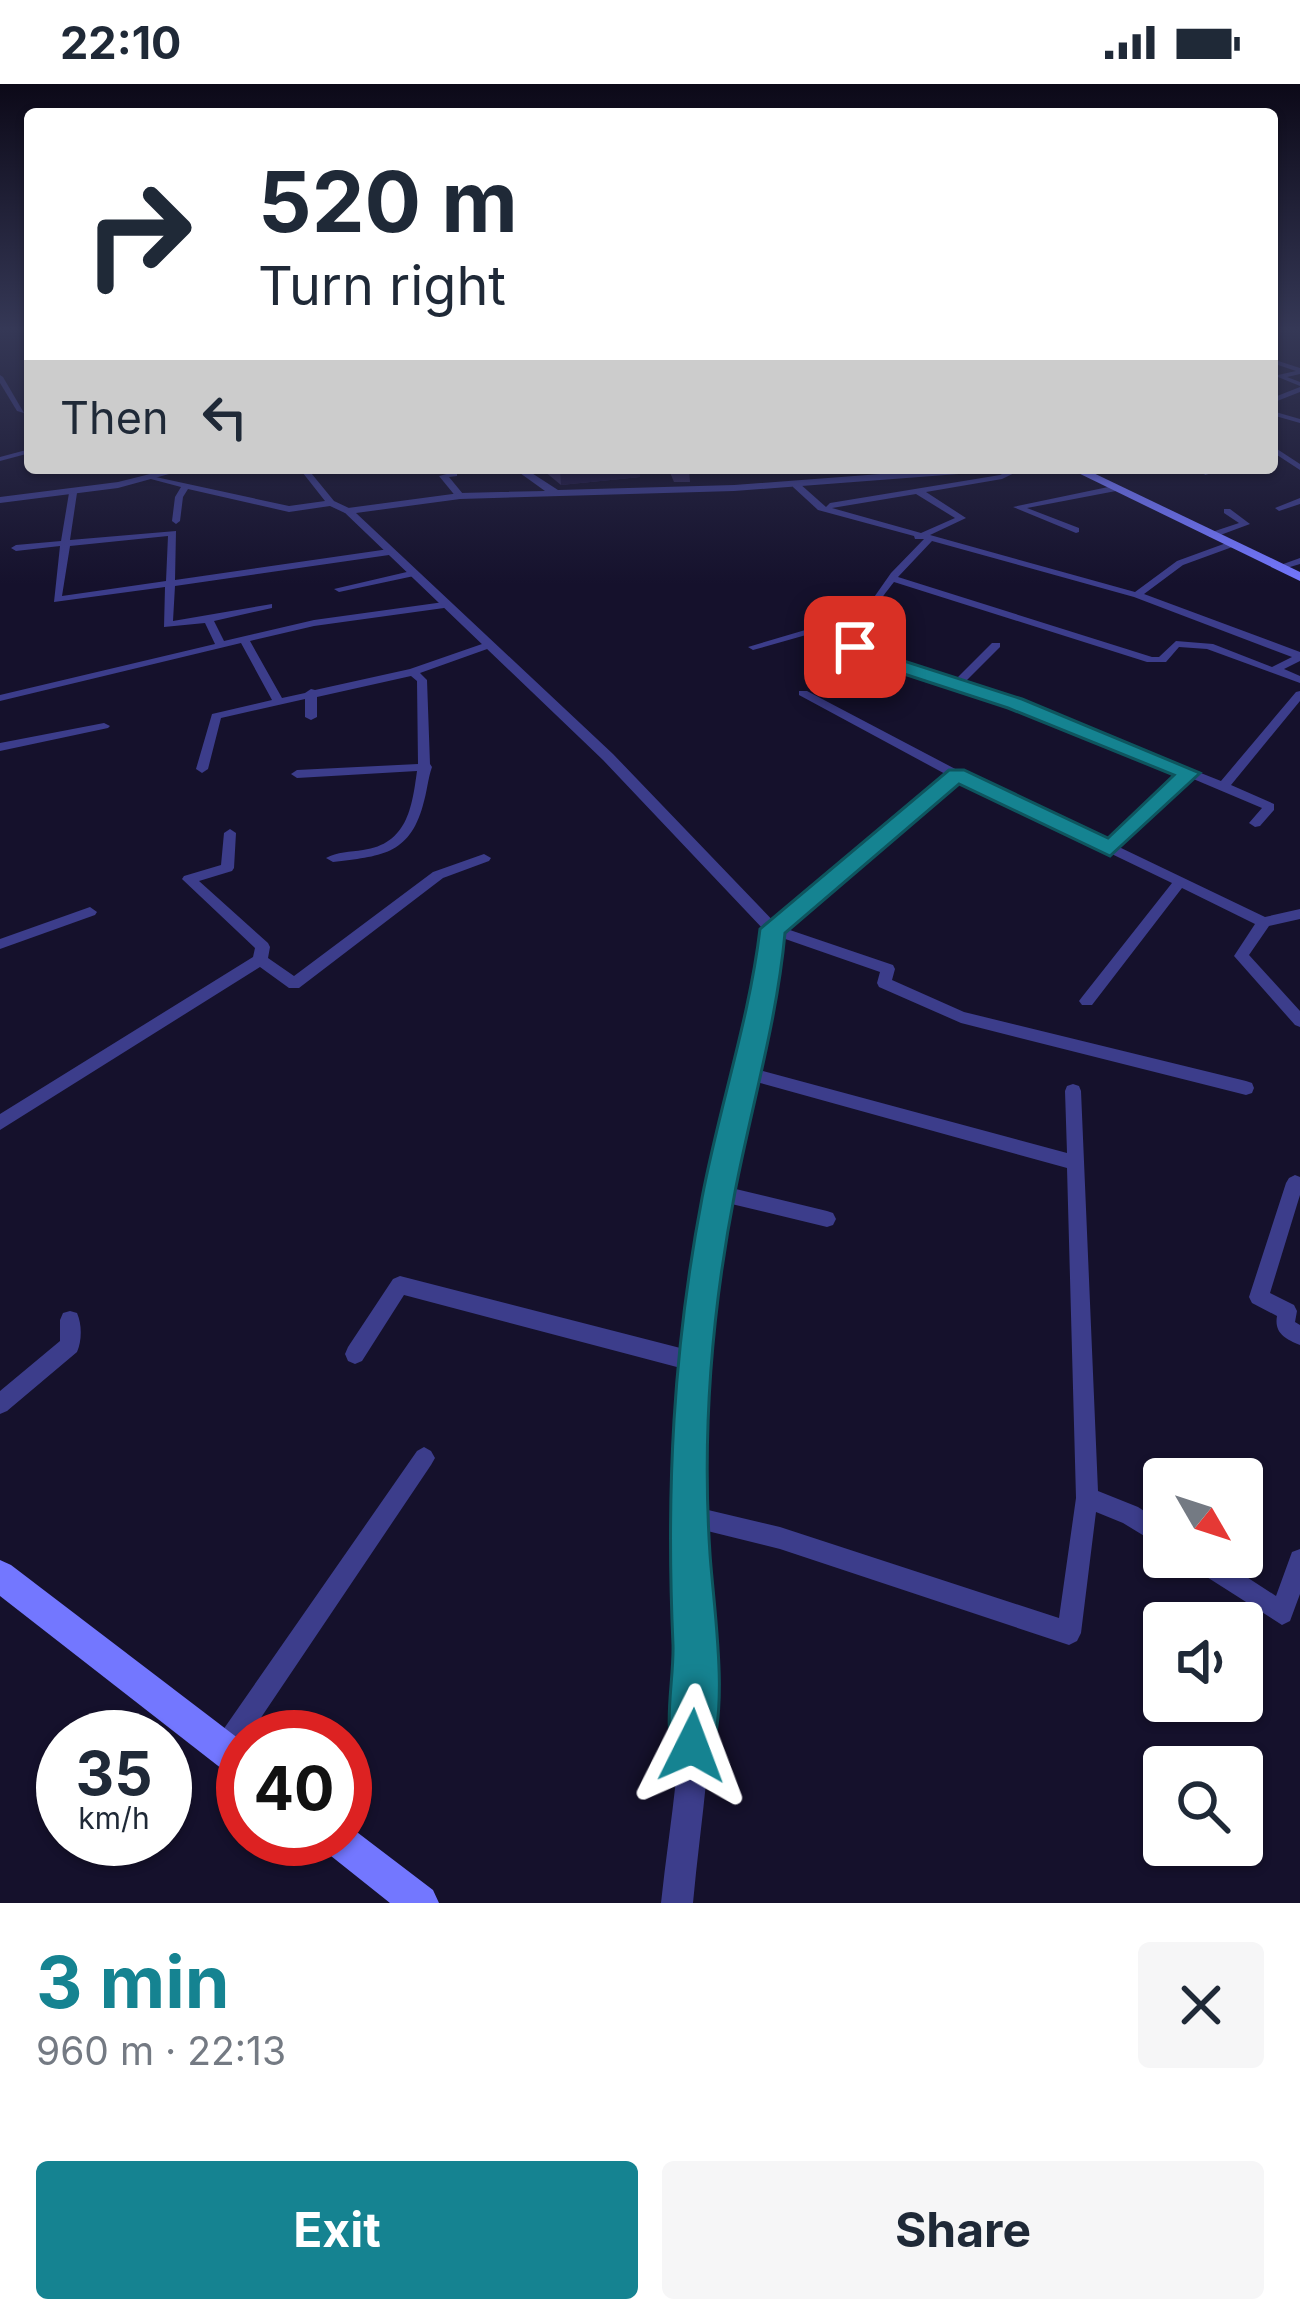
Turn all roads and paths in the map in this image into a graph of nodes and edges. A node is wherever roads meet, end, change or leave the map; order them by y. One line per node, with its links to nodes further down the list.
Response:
1 (154, 474): 13 (street)
2 (160, 474): 10 (street)
3 (308, 474): 18 (street)
4 (454, 474): 15 (street)
5 (527, 474): 14 (street)
6 (859, 474): 9 (street)
7 (996, 474): 12 (street)
8 (1085, 474): 11 (main road)
9 (796, 484): 14 (street); 19 (street)
10 (187, 486): 18 (street); 23 (street)
11 (1113, 489): 24 (street); 25 (main road)
12 (919, 492): 19 (street); 26 (street)
13 (73, 493): 16 (street); 28 (street)
14 (558, 495): 15 (street)
15 (460, 496): 21 (street)
16 (0, 500)
17 (1300, 501): 20 (street)
18 (331, 503): 21 (street)
19 (821, 508): 26 (street)
20 (1279, 508)
21 (348, 511): 30 (street)
22 (1227, 512): 25 (street)
23 (176, 520)
24 (1076, 530)
25 (1212, 535): 27 (main road)
26 (924, 537): 35 (street); 38 (street)
27 (1232, 544): 32 (main road); 38 (street)
28 (65, 546): 29 (street); 36 (street); 36 (street)
29 (16, 548)
30 (389, 552): 33 (street); 36 (street)
31 (1300, 561): 32 (street)
32 (1280, 567): 34 (main road)
33 (411, 574): 37 (street); 39 (street)
34 (1300, 577)
35 (892, 578): 41 (street); 49 (street)
36 (169, 584): 42 (street)
37 (339, 589)
38 (1137, 595): 48 (street)
39 (444, 605): 43 (street); 46 (street)
40 (269, 606): 42 (street)
41 (867, 615): 47 (street); 52 (street)
42 (208, 619): 44 (street)
43 (245, 640): 44 (street); 57 (street)
44 (221, 645): 56 (street)
45 (996, 645): 52 (street)
46 (486, 646): 50 (street); 76 (street)
47 (753, 647)
48 (1300, 657): 49 (street)
49 (1278, 670): 51 (street)
50 (413, 672): 53 (street); 61 (street)
51 (1300, 680)
52 (956, 686): 63 (street)
53 (311, 692): 57 (street); 58 (street)
54 (803, 693): 65 (street)
55 (1300, 694): 66 (street)
56 (0, 698)
57 (277, 699): 62 (street)
58 (310, 717)
59 (104, 726): 60 (street)
60 (0, 747)
61 (426, 767): 64 (street); 71 (street)
62 (202, 769)
63 (1189, 773): 66 (street); 69 (street)
64 (297, 774)
65 (957, 775): 69 (street); 76 (street)
66 (1223, 786): 67 (street)
67 (1255, 824)
68 (230, 833): 78 (street)
69 (1110, 849): 72 (street)
70 (484, 857): 78 (street)
71 (332, 858)
72 (1180, 882): 75 (street); 79 (street)
73 (90, 912): 77 (street)
74 (1300, 914): 75 (street)
75 (1264, 922): 80 (street)
76 (772, 929): 81 (street); 82 (street)
77 (0, 944)
78 (260, 960): 84 (street)
79 (1087, 1001)
80 (1300, 1021)
81 (748, 1072): 85 (street); 87 (street)
82 (1246, 1088)
83 (1073, 1091): 85 (street)
84 (0, 1123)
85 (1075, 1163): 95 (street)
86 (1295, 1183): 90 (street)
87 (718, 1193): 88 (street); 92 (street)
88 (826, 1219)
89 (70, 1319): 93 (street)
90 (1300, 1336)
91 (355, 1354): 92 (street)
92 (692, 1361): 96 (street)
93 (0, 1404)
94 (424, 1458): 101 (street)
95 (1087, 1498): 96 (street); 97 (street)
96 (687, 1516): 105 (street)
97 (1143, 1523)
98 (1300, 1560): 100 (street)
99 (0, 1576): 102 (main road)
100 (1228, 1578)
101 (263, 1710)
102 (216, 1742)
103 (372, 1865): 104 (main road)
104 (420, 1903)
105 (677, 1903)

